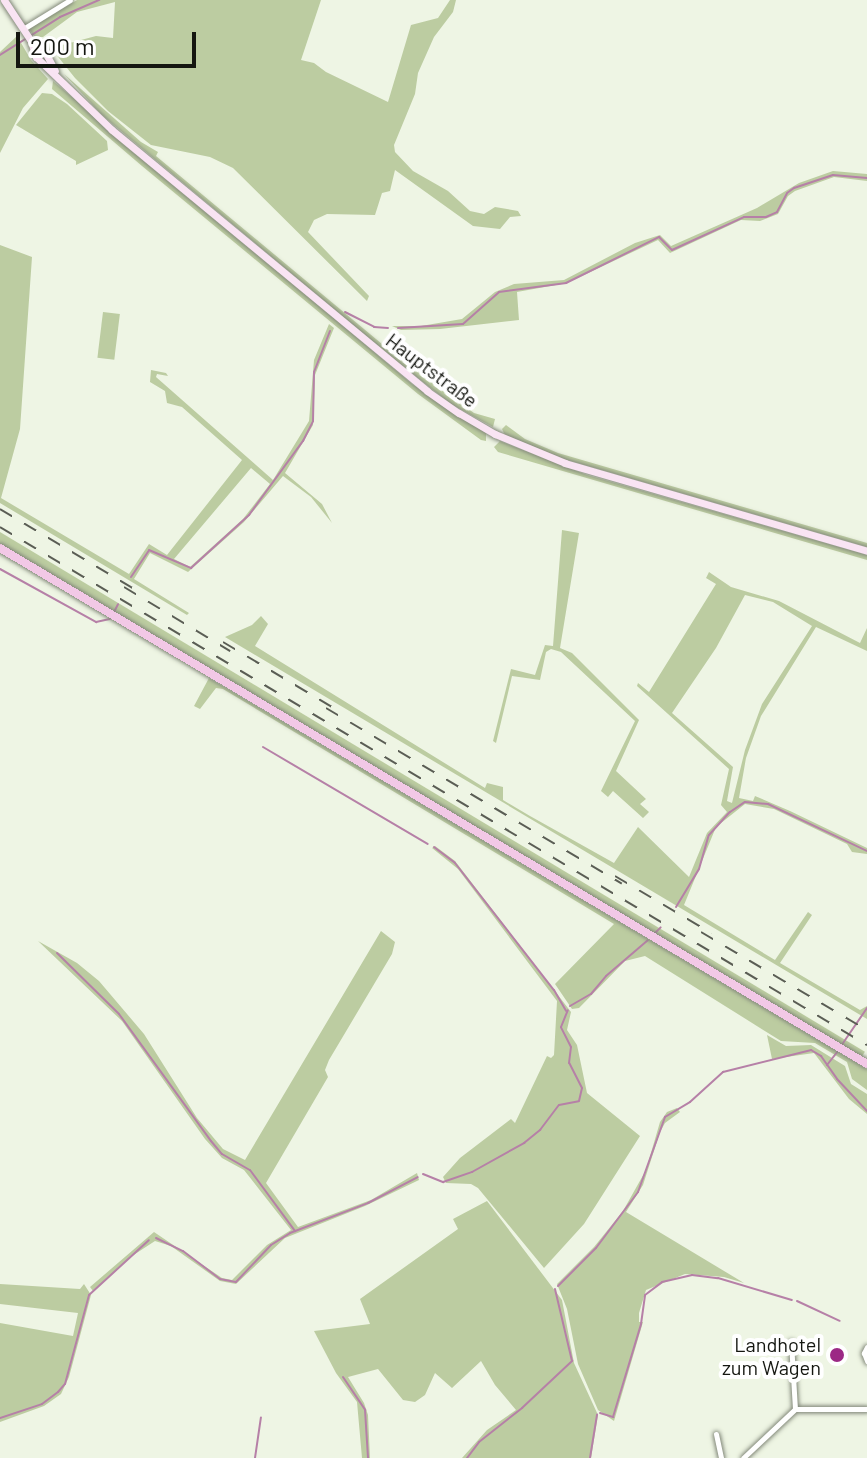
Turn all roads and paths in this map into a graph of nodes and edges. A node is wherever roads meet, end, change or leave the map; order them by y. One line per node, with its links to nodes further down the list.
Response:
1 (4, 0): 3 (street, Hauptstraße)
2 (70, 0): 3 (street)
3 (28, 36): 5 (street, Hauptstraße)
4 (0, 548): 6 (main road)
5 (867, 551)
6 (867, 1064)
7 (791, 1342): 10 (street)
8 (867, 1347): 9 (street)
9 (867, 1361)
10 (795, 1409): 11 (street); 14 (street)
11 (867, 1409)
12 (716, 1434): 13 (street)
13 (721, 1458)
14 (744, 1458)

